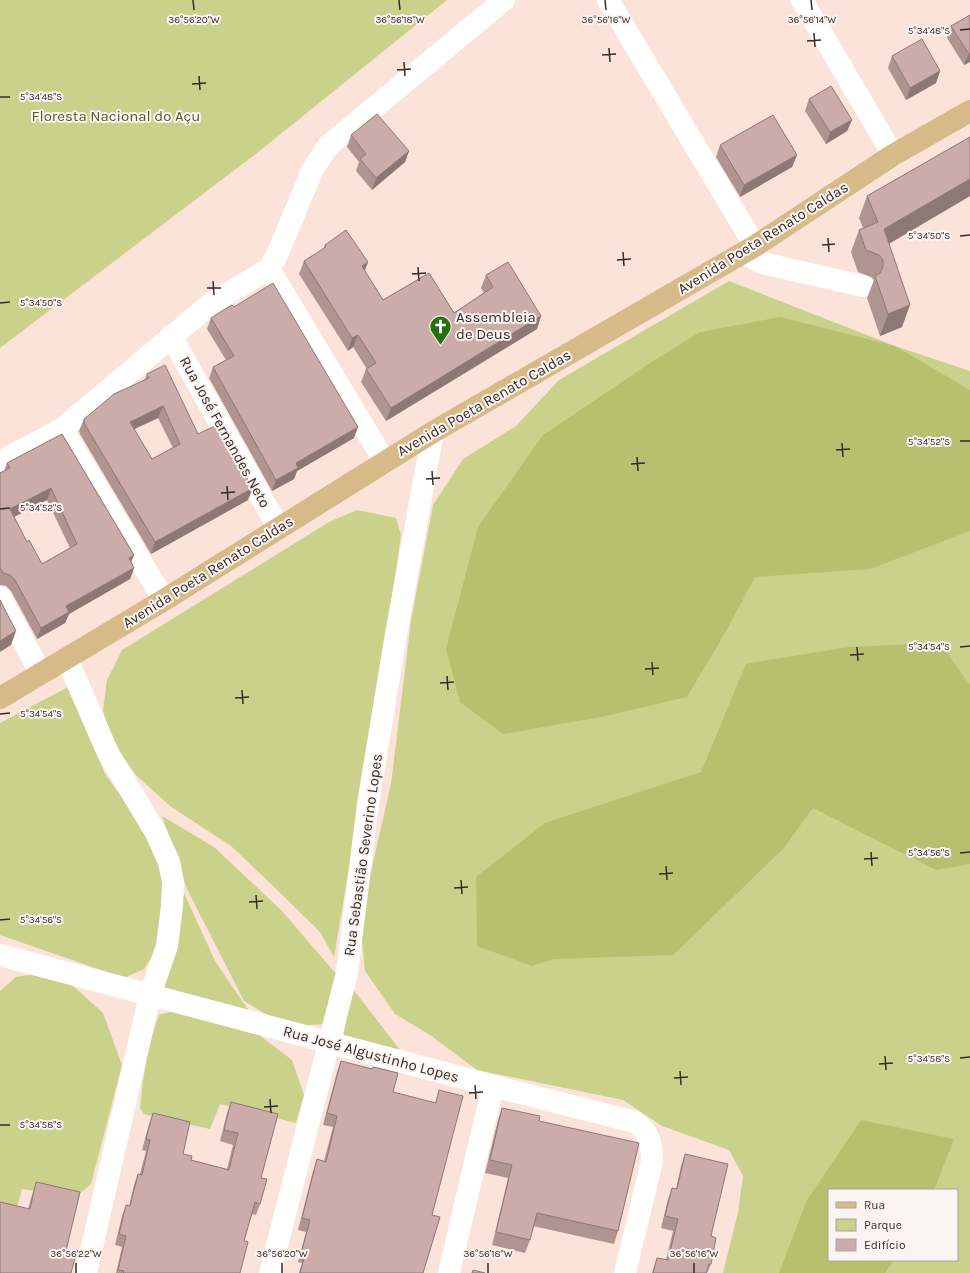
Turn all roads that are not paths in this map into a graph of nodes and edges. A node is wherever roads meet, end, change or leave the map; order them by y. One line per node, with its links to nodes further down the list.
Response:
1 (504, 0): 7 (street)
2 (608, 0): 6 (street)
3 (802, 0): 5 (street)
4 (970, 111): 5 (main road, Avenida Poeta Renato Caldas)
5 (893, 155): 6 (main road, Avenida Poeta Renato Caldas)
6 (749, 249): 8 (street); 11 (main road, Avenida Poeta Renato Caldas)
7 (269, 269): 9 (street); 13 (street)
8 (863, 286)
9 (171, 336): 10 (street); 14 (street, Rua José Fernandes Neto)
10 (62, 429): 12 (street); 16 (street)
11 (434, 432): 13 (main road, Avenida Poeta Renato Caldas); 22 (street, Rua Sebastião Severino Lopes)
12 (0, 462)
13 (385, 462): 14 (main road, Avenida Poeta Renato Caldas)
14 (278, 527): 16 (main road, Avenida Poeta Renato Caldas)
15 (0, 598): 18 (street)
16 (164, 600): 17 (main road, Avenida Poeta Renato Caldas)
17 (67, 659): 18 (main road, Avenida Poeta Renato Caldas); 21 (street)
18 (41, 674): 19 (main road, Avenida Poeta Renato Caldas)
19 (0, 698)
20 (0, 954): 21 (street, Rua José Algustinho Lopes)
21 (150, 995): 22 (street, Rua José Algustinho Lopes); 24 (street)
22 (330, 1043): 23 (street, Rua José Algustinho Lopes); 25 (street, Rua Sebastião Severino Lopes)
23 (493, 1086): 26 (street); 27 (street, Rua José Algustinho Lopes)
24 (86, 1273)
25 (270, 1273)
26 (449, 1273)
27 (625, 1273)

